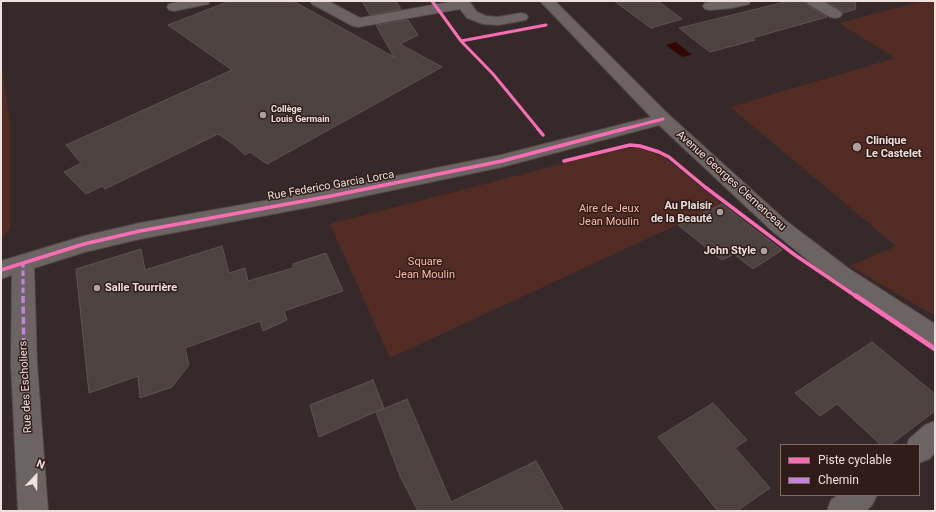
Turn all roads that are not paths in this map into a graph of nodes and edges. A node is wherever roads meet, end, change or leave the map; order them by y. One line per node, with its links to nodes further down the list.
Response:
1 (203, 1): 8 (street)
2 (317, 1): 6 (street)
3 (548, 1): 11 (street, Avenue Georges Clemenceau)
4 (744, 1): 7 (street)
5 (814, 1): 9 (street)
6 (463, 3): 10 (street)
7 (710, 6)
8 (174, 7)
9 (835, 14)
10 (521, 17)
11 (663, 119): 12 (street, Rue Federico Garcia Lorca); 14 (street, Avenue Georges Clemenceau)
12 (23, 262): 13 (street, Rue Federico Garcia Lorca); 18 (street, Rue des Escholiers)
13 (1, 270)
14 (935, 337)
15 (935, 434): 16 (street)
16 (920, 448)
17 (861, 496): 19 (street)
18 (33, 511)
19 (842, 511)

